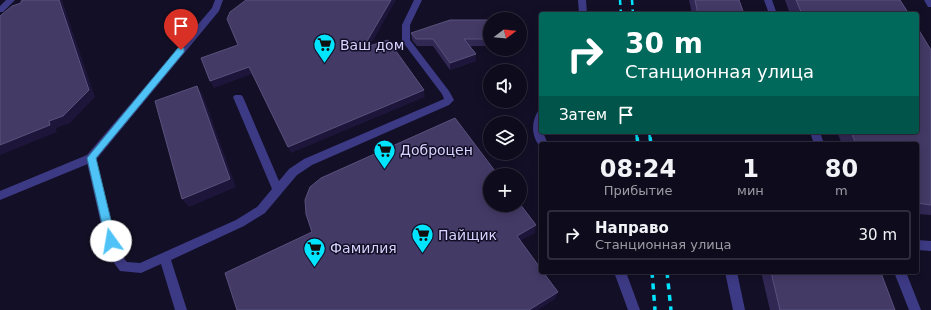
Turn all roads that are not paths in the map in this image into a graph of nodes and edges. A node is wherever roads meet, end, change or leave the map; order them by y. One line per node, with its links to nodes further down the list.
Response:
1 (11, 0): 8 (street)
2 (219, 0): 14 (street)
3 (418, 0): 15 (street)
4 (582, 0): 9 (street)
5 (768, 0): 10 (street)
6 (928, 0): 7 (street)
7 (931, 5)
8 (0, 10)
9 (582, 12)
10 (772, 12)
11 (238, 97): 15 (street)
12 (539, 116): 13 (street)
13 (539, 134)
14 (91, 158): 16 (street); 19 (street)
15 (278, 190): 19 (street)
16 (0, 196)
17 (919, 245): 18 (street)
18 (931, 246)
19 (165, 258): 23 (street)
20 (621, 274): 24 (street)
21 (732, 274): 25 (street)
22 (901, 274): 26 (street)
23 (181, 310)
24 (634, 310)
25 (739, 310)
26 (915, 310)

